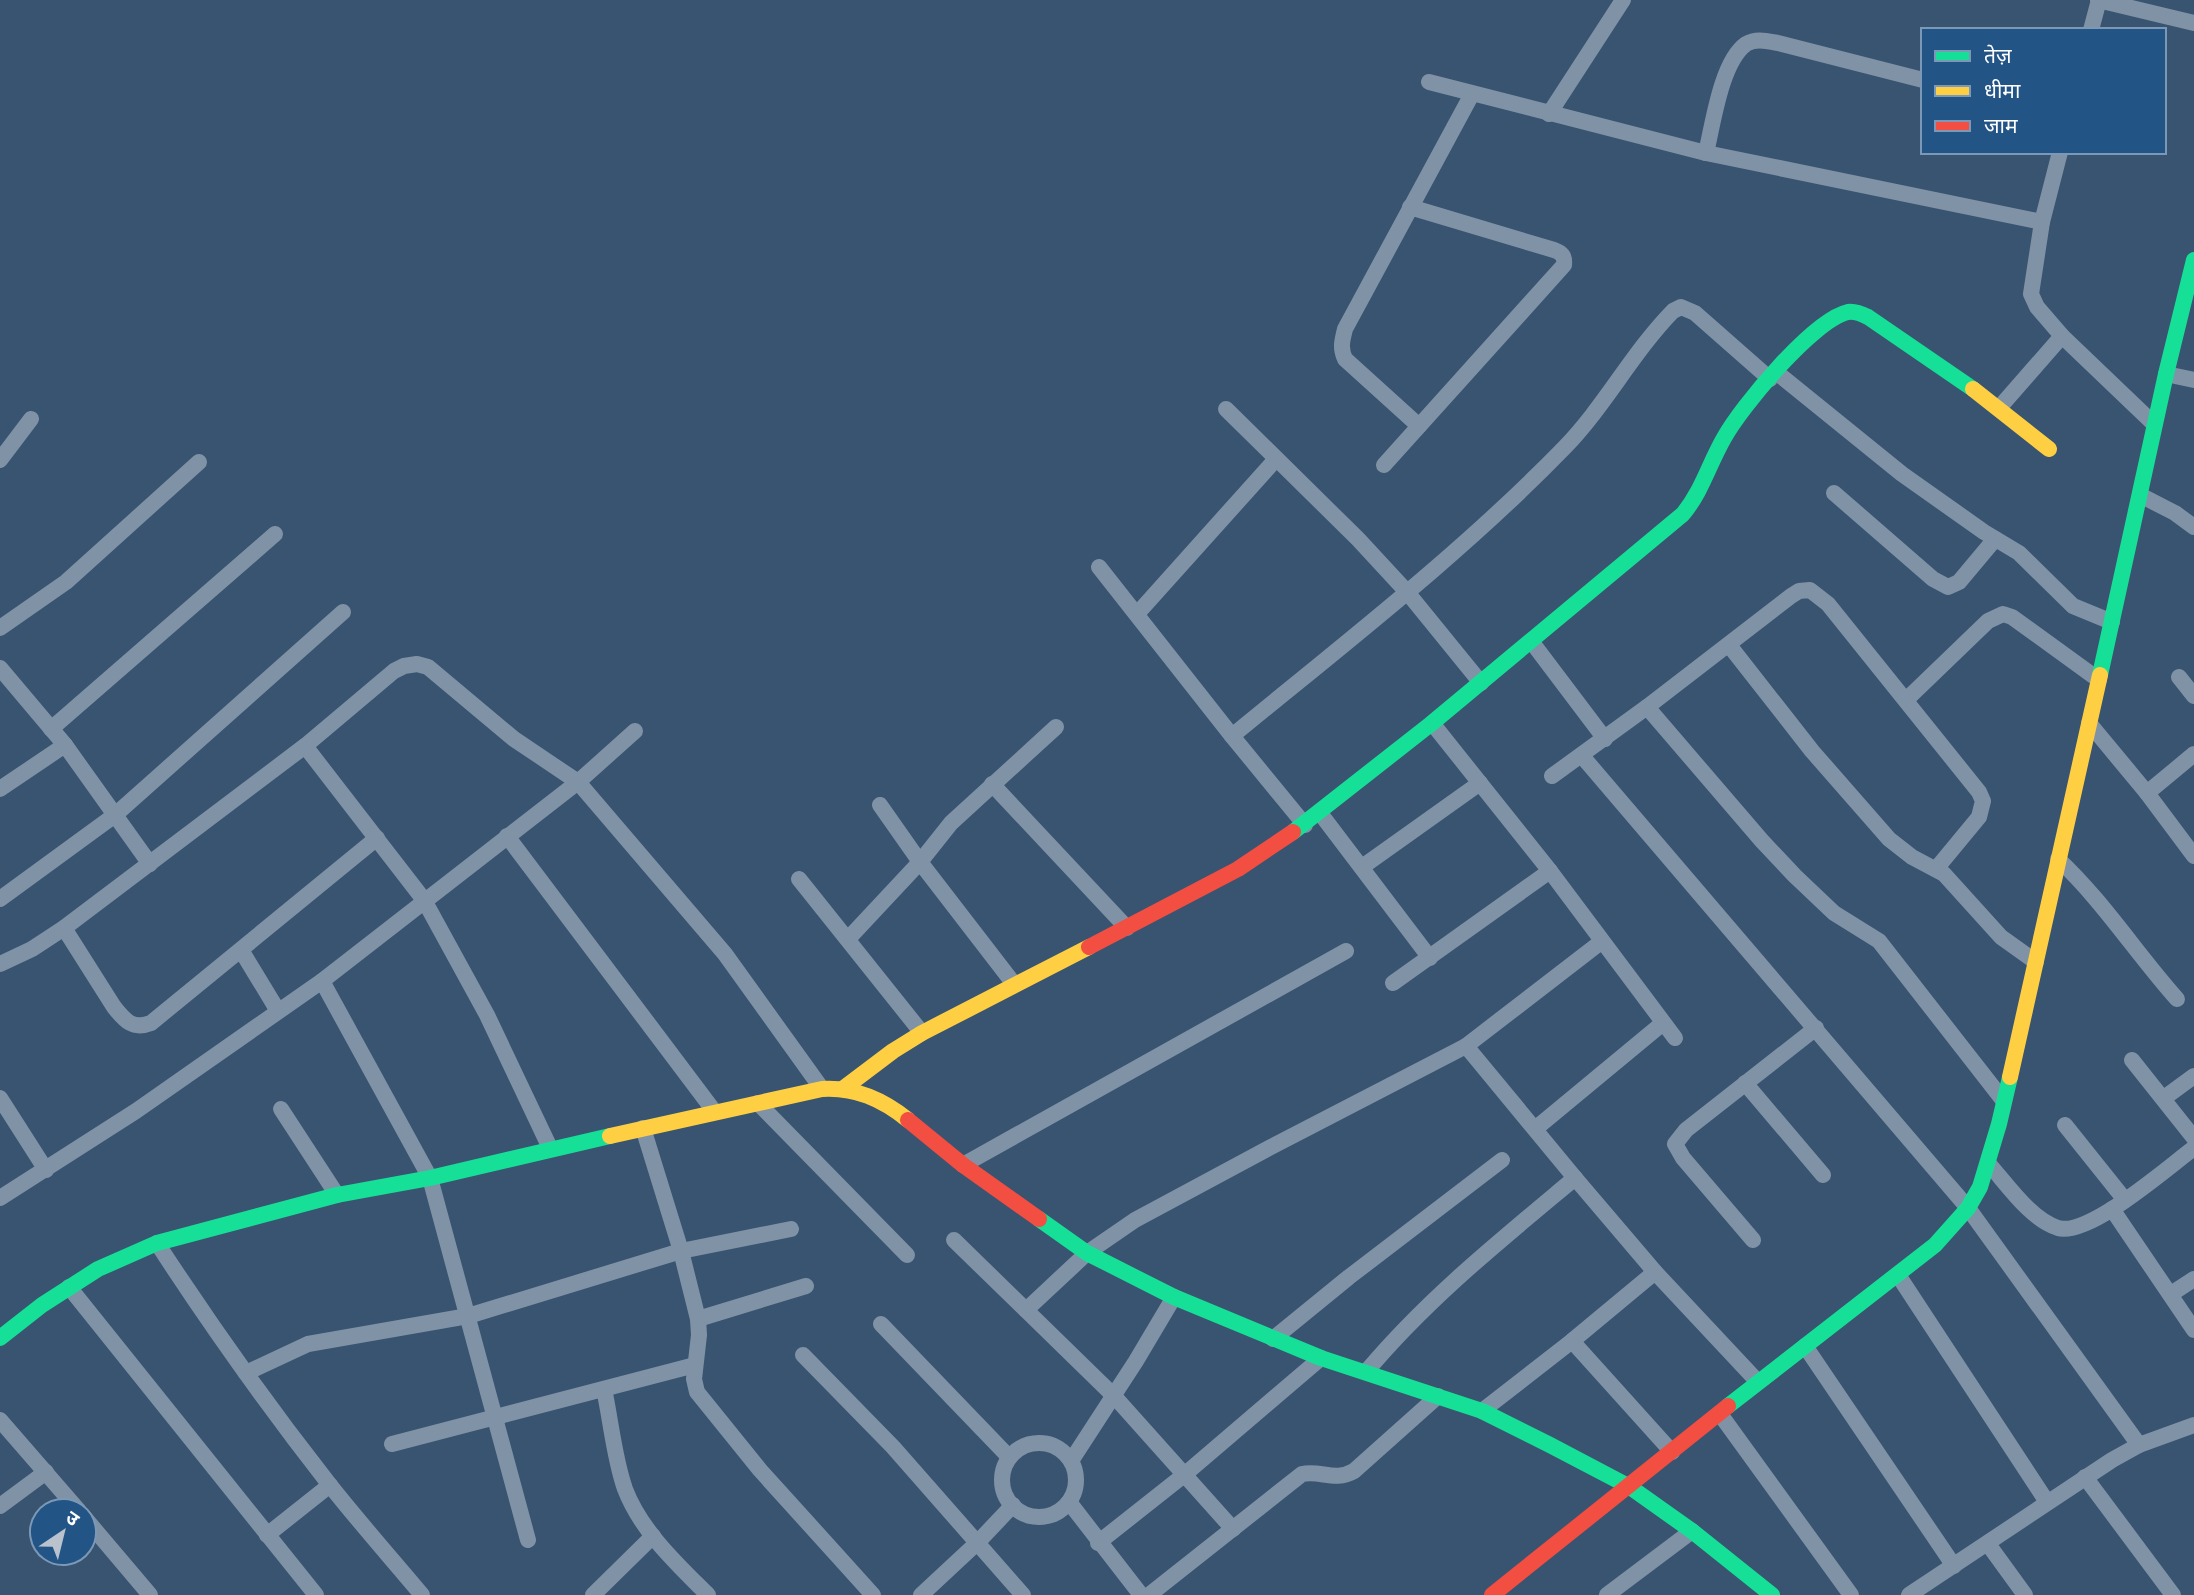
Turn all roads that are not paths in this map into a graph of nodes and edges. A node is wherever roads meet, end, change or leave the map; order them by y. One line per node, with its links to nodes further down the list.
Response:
1 (1623, 0): 8 (street)
2 (2098, 0): 3 (street); 4 (street)
3 (2194, 23)
4 (2091, 28)
5 (1921, 79): 9 (street)
6 (1429, 82): 7 (street)
7 (1472, 93): 8 (street); 11 (street)
8 (1549, 114): 9 (street)
9 (1706, 153): 12 (street)
10 (2059, 154): 12 (street)
11 (1410, 207): 22 (street); 22 (street)
12 (2042, 222): 14 (street)
13 (2194, 260): 15 (street)
14 (2062, 336): 18 (street); 21 (street)
15 (2166, 374): 17 (street); 21 (street)
16 (1773, 376): 18 (street); 32 (street); 34 (street); 39 (street)
17 (2194, 380)
18 (1998, 408): 23 (street)
19 (1226, 409): 24 (street)
20 (31, 419): 25 (street)
21 (2154, 424): 29 (street)
22 (1419, 426): 27 (street)
23 (2049, 449)
24 (1276, 459): 34 (street); 36 (street)
25 (0, 460)
26 (199, 462): 38 (street)
27 (1384, 465)
28 (1834, 494): 32 (street)
29 (2140, 495): 30 (street); 37 (street)
30 (2194, 527)
31 (275, 534): 51 (street)
32 (1995, 539): 37 (street)
33 (1099, 567): 36 (street)
34 (1407, 592): 44 (street); 53 (street)
35 (343, 612): 67 (street)
36 (1137, 614): 53 (street)
37 (2112, 622): 43 (street)
38 (0, 628)
39 (1531, 641): 44 (street); 54 (street)
40 (1729, 645): 46 (street); 47 (street); 76 (street)
41 (0, 668): 51 (street)
42 (2179, 677): 45 (street)
43 (2099, 680): 46 (street); 49 (street)
44 (1481, 683): 48 (street)
45 (2194, 696)
46 (1906, 700): 76 (street)
47 (1647, 708): 54 (street); 107 (street)
48 (1432, 723): 61 (street); 66 (street)
49 (2089, 723): 64 (street); 72 (street)
50 (1056, 727): 62 (street)
51 (51, 729): 55 (street)
52 (635, 731): 60 (street)
53 (1232, 736): 68 (street)
54 (1605, 739): 58 (street)
55 (65, 745): 63 (street); 67 (street)
56 (305, 746): 60 (street); 70 (street); 74 (street)
57 (2194, 754): 64 (street)
58 (1582, 756): 59 (street); 96 (street)
59 (1552, 776)
60 (578, 782): 69 (street); 104 (street)
61 (1480, 783): 75 (street); 77 (street)
62 (992, 784): 73 (street); 82 (street)
63 (0, 789)
64 (2147, 793): 71 (street)
65 (880, 805): 73 (street)
66 (1320, 813): 68 (street); 75 (street)
67 (115, 815): 74 (street); 79 (street)
68 (1305, 825): 82 (street)
69 (508, 836): 80 (street); 110 (street)
70 (377, 838): 80 (street); 85 (street)
71 (2194, 856)
72 (2059, 859): 88 (street); 93 (street)
73 (920, 862): 83 (street); 92 (street)
74 (150, 864): 81 (street)
75 (1362, 867): 87 (street)
76 (1936, 869): 88 (street)
77 (1550, 871): 84 (street); 87 (street)
78 (799, 879): 83 (street)
79 (0, 899)
80 (424, 900): 90 (street); 116 (street)
81 (64, 928): 85 (street); 89 (street)
82 (1127, 928): 92 (street)
83 (848, 939): 97 (street)
84 (1601, 942): 95 (street); 99 (street)
85 (241, 950): 94 (street)
86 (1346, 951): 119 (street)
87 (1430, 958): 91 (street)
88 (2036, 962): 107 (street)
89 (0, 964)
90 (322, 981): 94 (street); 122 (street)
91 (1393, 983)
92 (1014, 984): 97 (street)
93 (2177, 999)
94 (278, 1011): 120 (street)
95 (1662, 1023): 98 (street); 113 (street)
96 (1816, 1028): 102 (street); 127 (street)
97 (922, 1033): 103 (street)
98 (1675, 1038)
99 (1466, 1046): 113 (street); 133 (street)
100 (2132, 1060): 106 (street)
101 (2194, 1076): 106 (street)
102 (1745, 1083): 121 (street); 130 (street)
103 (844, 1088): 104 (street); 119 (street)
104 (822, 1089): 108 (street)
105 (0, 1098): 120 (street)
106 (2164, 1098): 114 (street)
107 (2003, 1100): 118 (street)
108 (758, 1103): 110 (street); 134 (street)
109 (281, 1109): 124 (street)
110 (714, 1111): 112 (street)
111 (2065, 1125): 126 (street)
112 (643, 1128): 116 (street); 132 (street)
113 (1535, 1129): 123 (street)
114 (2194, 1138)
115 (2194, 1147): 126 (street)
116 (550, 1148): 122 (street)
117 (1502, 1160): 148 (street)
118 (1988, 1163): 126 (street); 127 (street)
119 (963, 1165): 133 (street)
120 (46, 1170): 125 (street)
121 (1823, 1175)
122 (430, 1178): 124 (street); 143 (street)
123 (1575, 1178): 135 (street); 154 (street)
124 (337, 1195): 131 (street)
125 (0, 1198)
126 (2119, 1204): 140 (street)
127 (1968, 1208): 136 (street); 166 (street)
128 (791, 1229): 132 (street)
129 (954, 1240): 142 (street)
130 (1753, 1240)
131 (157, 1244): 139 (street); 155 (street)
132 (681, 1251): 143 (street); 144 (street)
133 (1087, 1253): 141 (street); 142 (street)
134 (907, 1255)
135 (1655, 1272): 149 (street); 156 (street)
136 (1898, 1275): 150 (street); 177 (street)
137 (2194, 1279): 140 (street)
138 (806, 1286): 144 (street)
139 (69, 1287): 147 (street); 183 (street)
140 (2171, 1294): 146 (street)
141 (1174, 1297): 148 (street); 159 (street)
142 (1026, 1310): 159 (street)
143 (468, 1316): 155 (street); 162 (street)
144 (698, 1319): 153 (street)
145 (881, 1324): 168 (street)
146 (2194, 1330)
147 (1, 1334)
148 (1273, 1339): 152 (street)
149 (1572, 1341): 160 (street); 167 (street)
150 (1805, 1346): 156 (street); 189 (street)
151 (803, 1355): 186 (street)
152 (1321, 1358): 154 (street); 171 (street)
153 (695, 1365): 157 (street); 196 (street)
154 (1366, 1372): 158 (street)
155 (246, 1373): 173 (street)
156 (1758, 1382): 161 (street)
157 (604, 1389): 162 (street); 184 (street)
158 (1438, 1395): 160 (street); 180 (street)
159 (1114, 1396): 169 (street); 171 (street)
160 (1482, 1412): 174 (street)
161 (1720, 1414): 167 (street); 203 (street)
162 (495, 1417): 165 (street); 185 (street)
163 (0, 1420): 170 (street)
164 (2191, 1431): 166 (street)
165 (392, 1444)
166 (2139, 1445): 172 (street)
167 (1672, 1452): 174 (street)
168 (1009, 1457): 169 (street); 178 (street)
169 (1071, 1461): 176 (street)
170 (46, 1472): 175 (street); 179 (street)
171 (1184, 1475): 180 (street); 187 (street)
172 (2085, 1477): 177 (street); 206 (street)
173 (330, 1485): 183 (street); 193 (street)
174 (1630, 1487): 181 (street); 201 (street)
175 (67, 1497)
176 (1069, 1502): 178 (street); 187 (street)
177 (2047, 1502): 188 (street)
178 (1013, 1505): 186 (street)
179 (0, 1506)
180 (1233, 1529): 200 (street)
181 (1692, 1531): 190 (street); 202 (street)
182 (98, 1534): 191 (street)
183 (267, 1535): 192 (street)
184 (653, 1536): 194 (street); 195 (street)
185 (528, 1540)
186 (978, 1542): 197 (street); 198 (street)
187 (1098, 1543): 199 (street)
188 (1988, 1544): 189 (street); 205 (street)
189 (1954, 1566): 204 (street)
190 (1763, 1592)
191 (150, 1595)
192 (316, 1595)
193 (422, 1595)
194 (593, 1595)
195 (708, 1595)
196 (873, 1595)
197 (920, 1595)
198 (1023, 1595)
199 (1141, 1595)
200 (1149, 1595)
201 (1492, 1595)
202 (1607, 1595)
203 (1851, 1595)
204 (1909, 1595)
205 (2025, 1595)
206 (2173, 1595)

